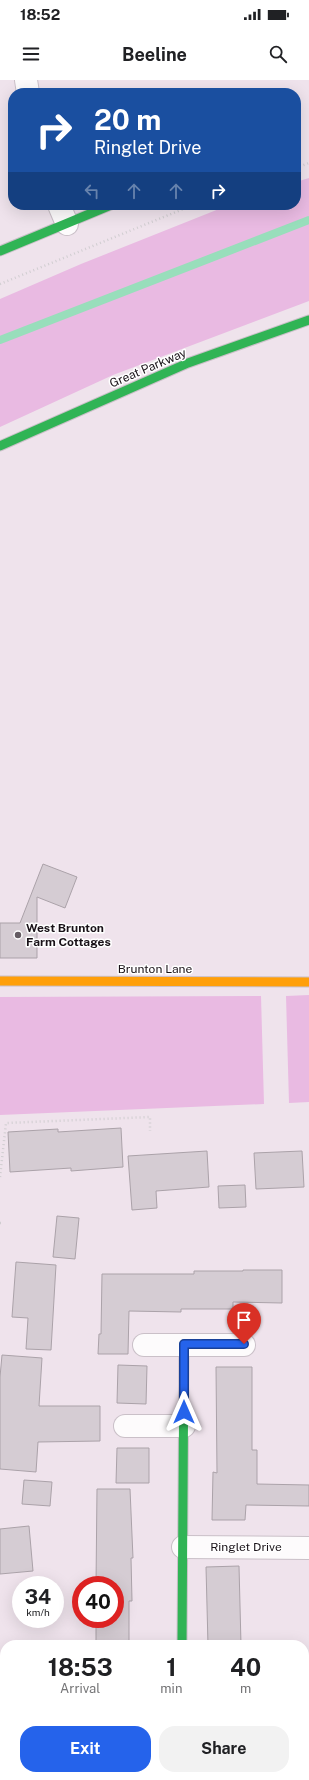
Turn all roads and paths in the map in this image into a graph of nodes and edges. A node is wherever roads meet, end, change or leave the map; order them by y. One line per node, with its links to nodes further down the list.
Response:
1 (84, 210): 3 (street)
2 (181, 210): 5 (path)
3 (63, 214): 4 (street)
4 (0, 252)
5 (0, 284)
6 (309, 320): 7 (street, Great Parkway)
7 (0, 446)
8 (0, 981): 9 (street, Brunton Lane)
9 (309, 982)
10 (150, 1131): 11 (path)
11 (0, 1177)
12 (184, 1344): 13 (street); 14 (street); 16 (street)
13 (244, 1344)
14 (144, 1345)
15 (125, 1426): 16 (street)
16 (184, 1426): 17 (street)
17 (183, 1547): 18 (street, Ringlet Drive); 19 (street)
18 (309, 1548)
19 (182, 1640)

